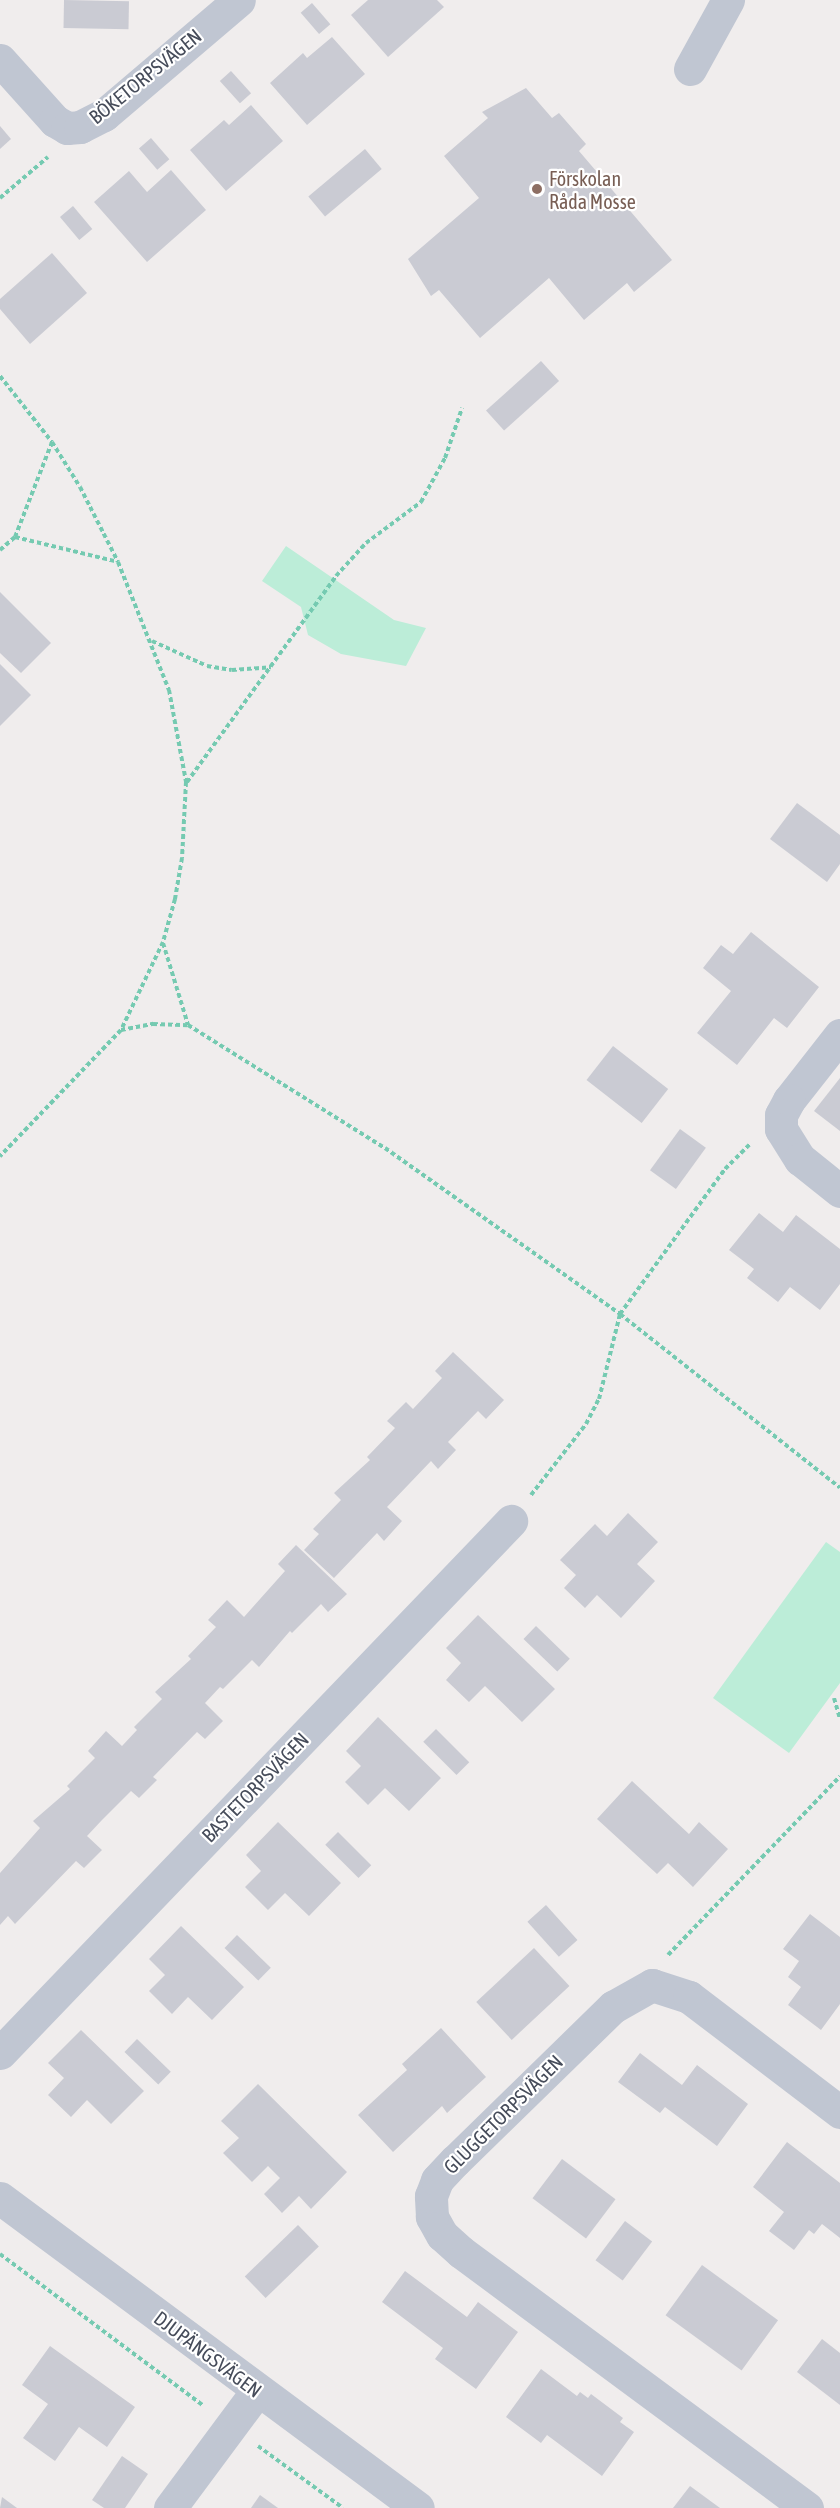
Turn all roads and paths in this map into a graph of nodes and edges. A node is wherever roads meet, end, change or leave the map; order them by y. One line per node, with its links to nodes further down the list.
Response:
1 (239, 0): 5 (street, BÖKETORPSVÄGEN)
2 (728, 0): 4 (street)
3 (0, 60): 5 (street, BÖKETORPSVÄGEN)
4 (690, 69)
5 (67, 128): 6 (path)
6 (0, 198)
7 (0, 376): 9 (path)
8 (462, 408): 14 (path)
9 (52, 442): 10 (path); 12 (path)
10 (15, 537): 11 (path); 12 (path)
11 (0, 550)
12 (118, 562): 13 (path)
13 (152, 641): 14 (path); 15 (path)
14 (271, 667): 15 (path)
15 (186, 783): 16 (path)
16 (163, 942): 17 (path); 18 (path)
17 (188, 1025): 18 (path); 23 (path)
18 (122, 1030): 21 (path)
19 (840, 1035): 20 (street)
20 (781, 1129): 22 (street); 23 (path)
21 (0, 1156)
22 (840, 1191)
23 (620, 1314): 24 (path); 25 (path)
24 (840, 1488)
25 (511, 1521): 30 (street, BASTETORPSVÄGEN)
26 (834, 1698): 27 (path)
27 (840, 1719)
28 (840, 1776): 29 (path)
29 (652, 1985): 31 (street); 39 (street, GLUGGETORPSVÄGEN)
30 (0, 2053)
31 (840, 2112)
32 (0, 2198): 34 (street, DJUPÄNGSVÄGEN)
33 (0, 2254): 35 (path)
34 (257, 2391): 35 (street); 38 (street, DJUPÄNGSVÄGEN)
35 (232, 2427): 36 (street); 37 (path)
36 (170, 2508)
37 (343, 2508)
38 (418, 2508)
39 (807, 2508)

